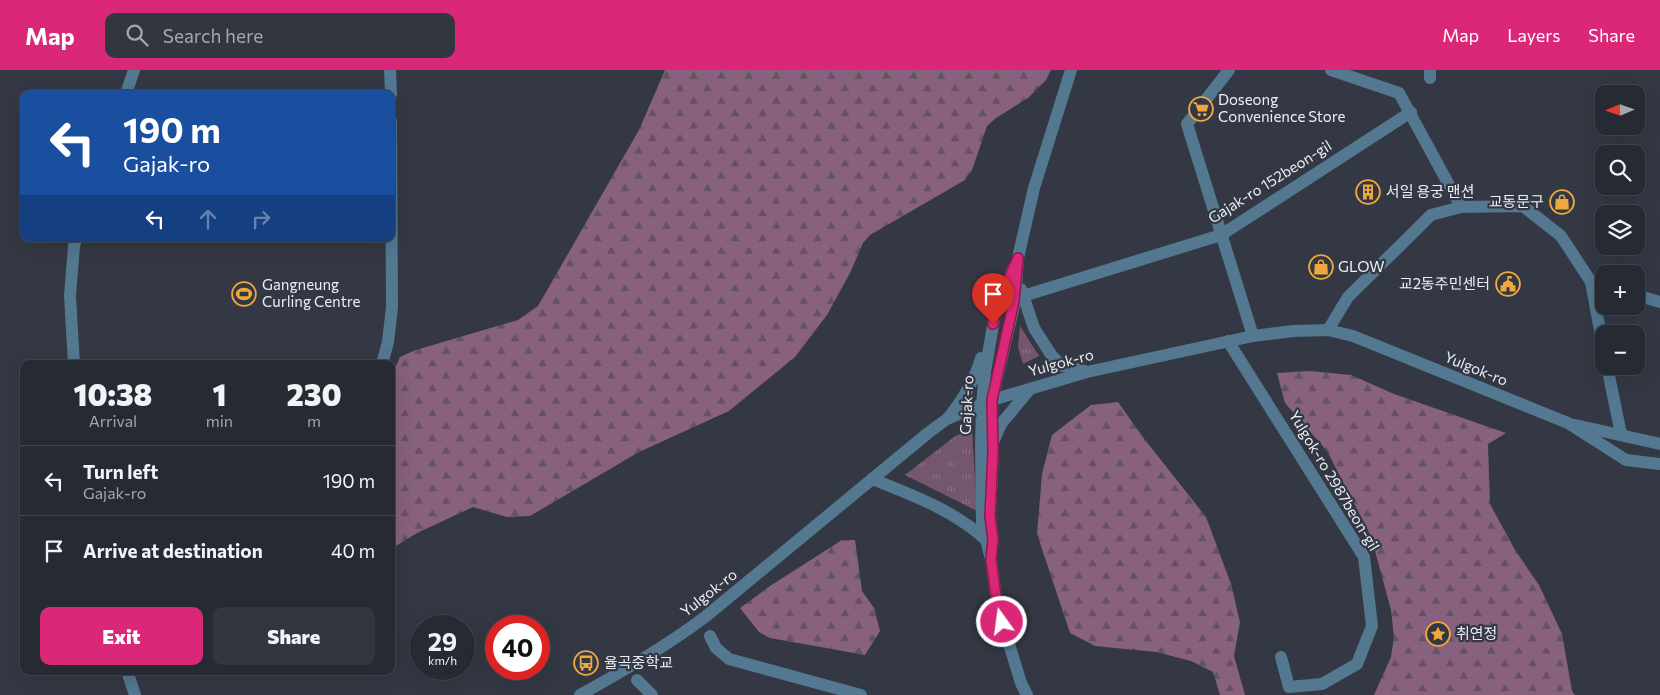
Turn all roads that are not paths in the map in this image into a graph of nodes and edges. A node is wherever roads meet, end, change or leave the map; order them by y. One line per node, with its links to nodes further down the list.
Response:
1 (134, 70): 6 (street)
2 (390, 70): 7 (street)
3 (1072, 70): 13 (street, Gajak-ro)
4 (1229, 70): 10 (street)
5 (1331, 70): 8 (street)
6 (127, 90)
7 (391, 90)
8 (1411, 112): 9 (street); 10 (street, Gajak-ro 152beon-gil)
9 (1461, 207): 15 (street); 22 (street)
10 (1221, 235): 17 (street, Gajak-ro 152beon-gil); 23 (street)
11 (75, 242): 25 (street)
12 (392, 242): 26 (street)
13 (1018, 258): 14 (street, Gajak-ro); 20 (street, Gajak-ro)
14 (1016, 274): 17 (street); 30 (street, Gajak-ro)
15 (1591, 282): 16 (street); 21 (street)
16 (1595, 283)
17 (1023, 296): 27 (street)
18 (1645, 298): 19 (street)
19 (1660, 302)
20 (996, 308): 30 (street, Gajak-ro); 31 (street)
21 (1599, 325)
22 (1328, 330): 23 (street, Yulgok-ro); 32 (street, Yulgok-ro)
23 (1253, 336): 24 (street, Yulgok-ro)
24 (1228, 341): 27 (street, Yulgok-ro); 41 (street, Yulgok-ro 2987beon-gil)
25 (74, 360)
26 (383, 360)
27 (1087, 372): 29 (street, Yulgok-ro)
28 (1609, 375): 33 (street)
29 (1031, 388): 30 (street, Yulgok-ro); 34 (street)
30 (986, 402): 31 (street, Yulgok-ro); 34 (street, Gajak-ro); 38 (street, Gajak-ro)
31 (947, 420): 37 (street, Yulgok-ro)
32 (1568, 423): 33 (street, Yulgok-ro); 36 (street, Yulgok-ro)
33 (1621, 434): 35 (street, Yulgok-ro)
34 (993, 442): 39 (street, Gajak-ro)
35 (1660, 444)
36 (1660, 464)
37 (872, 479): 38 (street); 45 (street, Yulgok-ro)
38 (985, 539): 39 (street, Gajak-ro)
39 (991, 559): 48 (street, Gajak-ro)
40 (710, 636): 47 (street)
41 (1281, 657)
42 (128, 675): 44 (street)
43 (637, 680): 46 (street)
44 (135, 695)
45 (580, 695)
46 (652, 695)
47 (861, 695)
48 (1027, 695)

